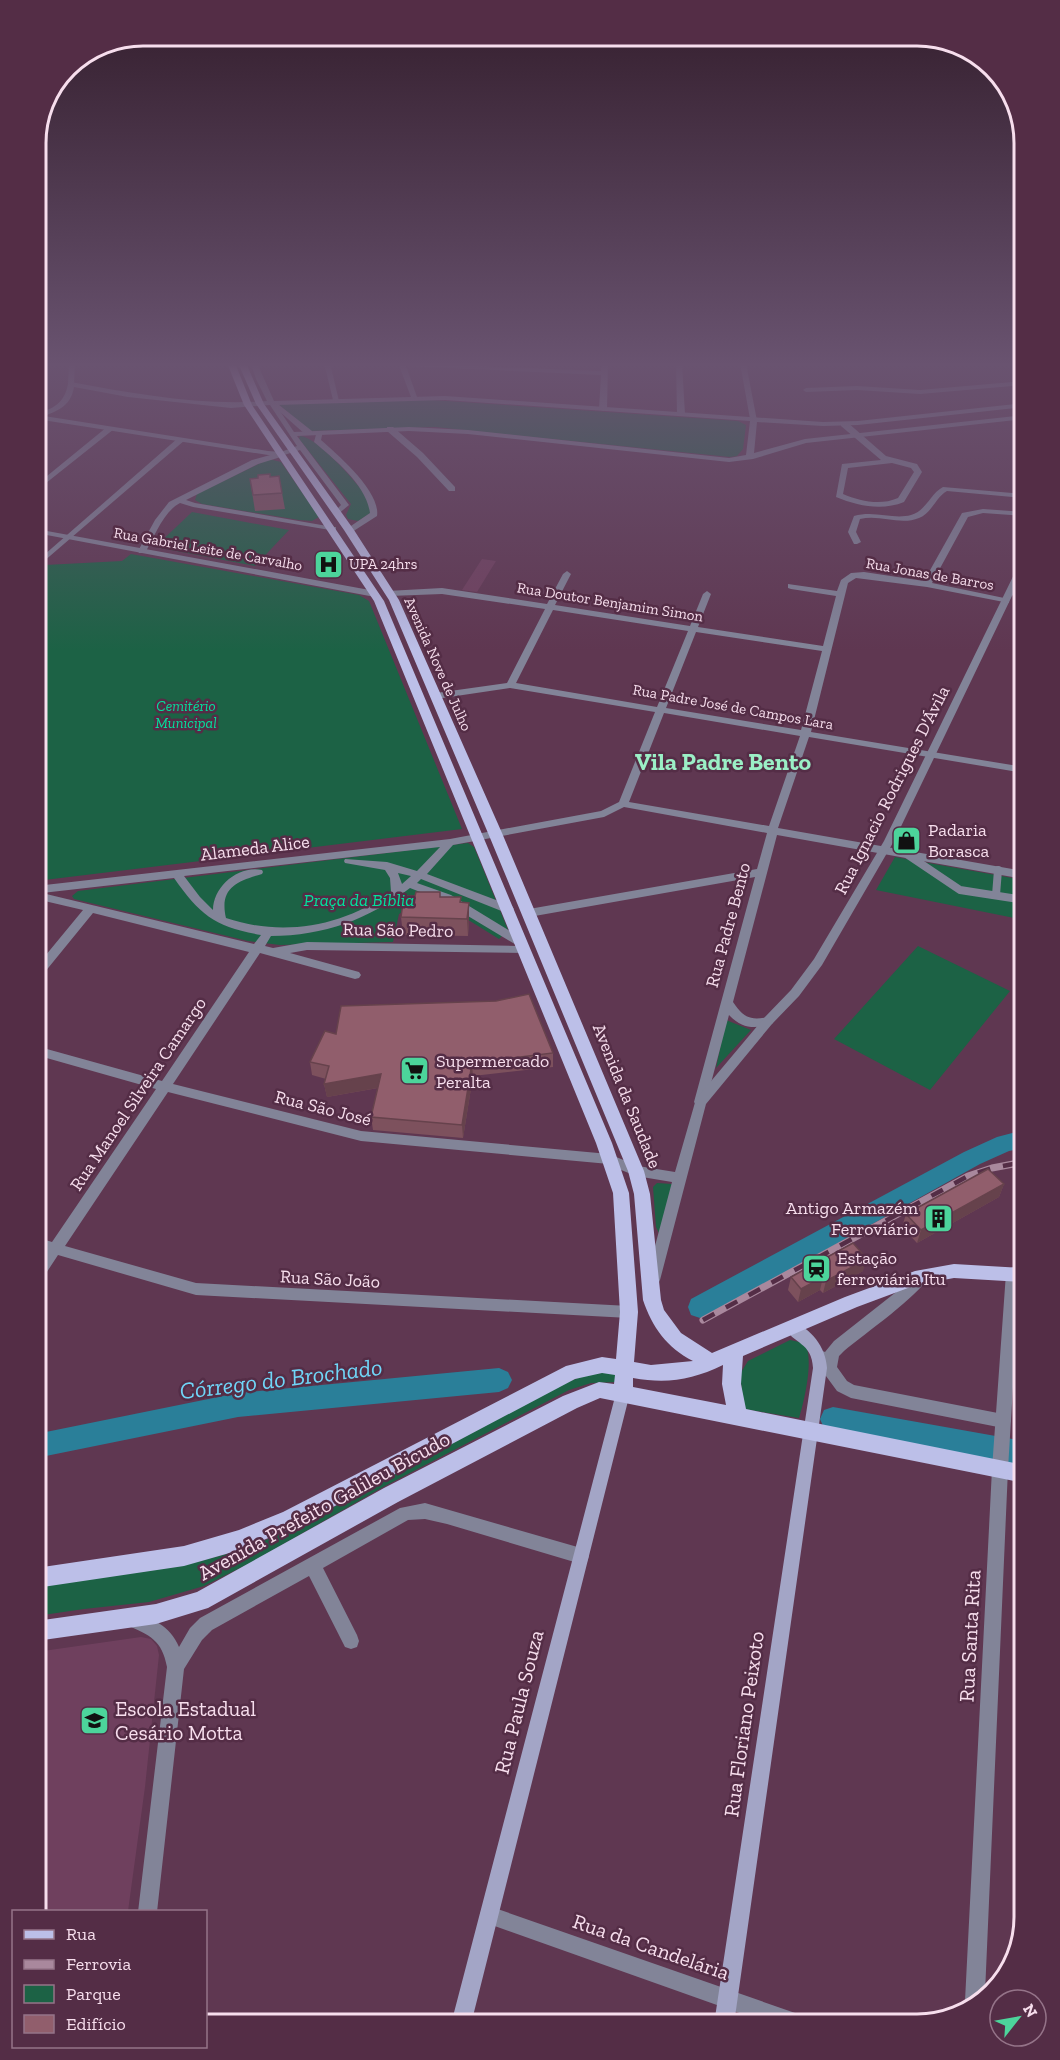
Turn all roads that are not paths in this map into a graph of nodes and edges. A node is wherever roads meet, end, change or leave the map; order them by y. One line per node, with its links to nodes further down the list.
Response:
1 (73, 459): 11 (street)
2 (159, 459): 23 (street)
3 (265, 459): 14 (street)
4 (296, 459): 20 (main road, Avenida Nove de Julho)
5 (298, 459): 21 (main road, Avenida Nove de Julho)
6 (335, 459): 21 (street)
7 (424, 459): 12 (street)
8 (867, 459): 10 (street)
9 (889, 460): 10 (street); 16 (street)
10 (865, 463): 15 (street)
11 (47, 480)
12 (452, 489)
13 (1014, 495): 19 (street)
14 (180, 500): 20 (street); 25 (street)
15 (874, 503): 16 (street); 18 (street)
16 (888, 504): 19 (street)
17 (1014, 513): 29 (street)
18 (869, 515): 19 (street); 24 (street)
19 (885, 518)
20 (333, 529): 32 (main road, Avenida Nove de Julho)
21 (349, 530): 33 (main road, Avenida Nove de Julho)
22 (47, 533): 23 (street, Rua Gabriel Leite de Carvalho)
23 (69, 537): 25 (street, Rua Gabriel Leite de Carvalho); 26 (street)
24 (857, 542)
25 (142, 551): 32 (street, Rua Gabriel Leite de Carvalho)
26 (47, 557)
27 (567, 574): 38 (street)
28 (850, 577): 29 (street, Rua Jonas de Barros); 35 (street, Rua Padre Bento)
29 (927, 584): 37 (street, Rua Jonas de Barros)
30 (1014, 584): 37 (street, Rua Ignacio Rodrigues D'Ávila)
31 (791, 586): 35 (street)
32 (372, 589): 33 (main road); 39 (main road); 51 (main road, Avenida Nove de Julho)
33 (390, 593): 38 (street, Rua Doutor Benjamim Simon); 39 (main road, Avenida Nove de Julho)
34 (707, 594): 40 (street)
35 (841, 594): 41 (street, Rua Padre Bento)
36 (1014, 596): 37 (street, Rua Jonas de Barros)
37 (1008, 597): 46 (street, Rua Ignacio Rodrigues D'Ávila)
38 (550, 607): 40 (street, Rua Doutor Benjamim Simon); 42 (street)
39 (399, 613): 43 (main road, Avenida Nove de Julho)
40 (693, 629): 41 (street, Rua Doutor Benjamim Simon); 44 (street)
41 (826, 649): 45 (street, Rua Padre Bento)
42 (510, 685): 43 (street, Rua Padre José de Campos Lara); 44 (street, Rua Padre José de Campos Lara)
43 (436, 696): 50 (main road, Avenida Nove de Julho)
44 (660, 710): 45 (street, Rua Padre José de Campos Lara); 48 (street)
45 (805, 735): 46 (street, Rua Padre José de Campos Lara); 49 (street, Rua Padre Bento)
46 (931, 756): 47 (street, Rua Padre José de Campos Lara); 54 (street, Rua Ignacio Rodrigues D'Ávila)
47 (1014, 768)
48 (623, 804): 49 (street); 50 (street, Alameda Alice)
49 (773, 829): 54 (street); 61 (street, Rua Padre Bento)
50 (495, 834): 51 (street, Alameda Alice); 75 (main road, Avenida da Saudade)
51 (477, 837): 52 (street, Alameda Alice); 74 (main road)
52 (450, 842): 53 (street, Alameda Alice); 64 (street)
53 (434, 843): 56 (street); 58 (street, Alameda Alice)
54 (884, 851): 55 (street); 85 (street, Rua Ignacio Rodrigues D'Ávila)
55 (908, 855): 59 (street); 68 (street)
56 (349, 861): 57 (street); 60 (street)
57 (387, 866): 64 (street); 67 (street)
58 (219, 869): 60 (street); 63 (street, Alameda Alice)
59 (998, 870): 62 (street); 68 (street)
60 (258, 872): 76 (street)
61 (761, 872): 75 (street); 84 (street, Rua Padre Bento)
62 (1014, 873)
63 (177, 874): 66 (street, Alameda Alice); 76 (street)
64 (420, 874): 65 (street); 71 (street)
65 (409, 884): 67 (street); 73 (street)
66 (47, 892)
67 (396, 894): 77 (street)
68 (996, 895): 70 (street)
69 (47, 896): 72 (street, Rua São Pedro)
70 (1014, 898)
71 (483, 899): 73 (street); 74 (street)
72 (91, 908): 80 (street, Rua São Pedro); 82 (street)
73 (467, 908): 79 (street)
74 (508, 909): 78 (main road); 79 (main road)
75 (529, 913): 78 (main road, Avenida da Saudade)
76 (221, 920): 77 (street)
77 (269, 931): 80 (street, Rua Manoel Silveira Camargo)
78 (542, 944): 90 (main road, Avenida da Saudade)
79 (523, 947): 81 (street, Rua São Pedro); 89 (main road)
80 (256, 950): 81 (street, Rua São Pedro); 87 (street, Rua Manoel Silveira Camargo)
81 (271, 951): 83 (street, Rua São Pedro)
82 (47, 962)
83 (355, 975)
84 (726, 1002): 85 (street); 88 (street, Rua Padre Bento)
85 (768, 1021): 88 (street, Rua Ignacio Rodrigues D'Ávila)
86 (46, 1053): 87 (street, Rua São José)
87 (164, 1086): 89 (street, Rua São José); 93 (street, Rua Manoel Silveira Camargo)
88 (700, 1102): 91 (street, Rua Padre Bento)
89 (609, 1159): 90 (street, Rua São José); 98 (main road)
90 (636, 1171): 91 (street, Rua São José); 97 (main road, Avenida da Saudade)
91 (681, 1178): 97 (street, Rua Padre Bento)
92 (46, 1246): 93 (street, Rua São João)
93 (55, 1249): 94 (street, Rua Manoel Silveira Camargo); 98 (street, Rua São João)
94 (46, 1262)
95 (1014, 1274): 96 (main road)
96 (922, 1276): 100 (main road); 103 (street)
97 (651, 1287): 102 (main road, Avenida da Saudade)
98 (629, 1311): 104 (main road)
99 (1014, 1315): 107 (street, Rua Santa Rita)
100 (791, 1327): 101 (main road); 103 (main road)
101 (735, 1351): 102 (main road, Avenida Prefeito Galileu Bicudo); 106 (main road)
102 (713, 1361): 104 (main road, Avenida Prefeito Galileu Bicudo)
103 (825, 1362): 107 (street); 108 (main road)
104 (626, 1368): 105 (main road); 113 (main road, Avenida Prefeito Galileu Bicudo)
105 (623, 1393): 106 (main road, Avenida Prefeito Galileu Bicudo); 111 (main road, Rua Paula Souza); 114 (main road, Avenida Prefeito Galileu Bicudo)
106 (739, 1416): 108 (main road)
107 (1003, 1428): 109 (street, Rua Santa Rita)
108 (811, 1431): 109 (main road); 121 (main road, Rua Floriano Peixoto)
109 (1001, 1464): 110 (main road); 120 (street, Rua Santa Rita)
110 (1014, 1470)
111 (581, 1556): 112 (street); 119 (main road, Rua Paula Souza)
112 (312, 1564): 116 (street); 117 (street)
113 (46, 1576)
114 (131, 1619): 115 (main road, Avenida Prefeito Galileu Bicudo); 117 (street)
115 (46, 1630)
116 (351, 1641)
117 (176, 1667): 118 (street)
118 (147, 1910)
119 (489, 1915): 121 (street, Rua da Candelária); 122 (main road, Rua Paula Souza)
120 (975, 1994)
121 (728, 1999): 123 (main road, Rua Floriano Peixoto); 124 (street, Rua da Candelária)
122 (464, 2013)
123 (726, 2014)
124 (769, 2014)

